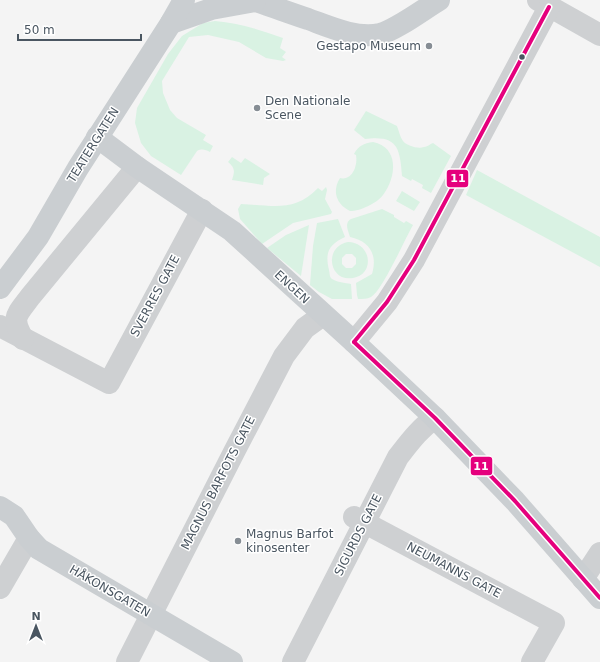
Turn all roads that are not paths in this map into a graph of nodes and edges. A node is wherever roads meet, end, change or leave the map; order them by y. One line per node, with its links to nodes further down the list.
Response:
1 (184, 0): 5 (main road, TEATERGATEN)
2 (254, 0): 3 (main road); 5 (main road)
3 (439, 0)
4 (543, 4): 6 (street); 14 (street)
5 (171, 23): 7 (main road, TEATERGATEN)
6 (600, 35)
7 (97, 137): 8 (main road, ENGEN); 10 (main road, TEATERGATEN)
8 (137, 167): 9 (main road, ENGEN); 13 (street)
9 (202, 210): 11 (main road, ENGEN); 13 (street, SVERRES GATE)
10 (0, 288)
11 (323, 315): 14 (main road, ENGEN); 23 (street, MAGNUS BARFOTS GATE)
12 (0, 326): 13 (street)
13 (23, 339)
14 (354, 342): 15 (main road, ENGEN)
15 (435, 418): 17 (street, SIGURDS GATE); 20 (main road, ENGEN)
16 (0, 507): 18 (main road, HÅKONSGATEN)
17 (359, 519): 26 (street, SIGURDS GATE); 27 (street, NEUMANNS GATE)
18 (29, 538): 21 (street); 23 (main road, HÅKONSGATEN)
19 (600, 553): 20 (street)
20 (583, 579): 22 (main road, ENGEN)
21 (0, 588)
22 (600, 598)
23 (152, 615): 24 (street, MAGNUS BARFOTS GATE); 25 (main road, HÅKONSGATEN)
24 (127, 662)
25 (232, 662)
26 (294, 662)
27 (532, 662)

